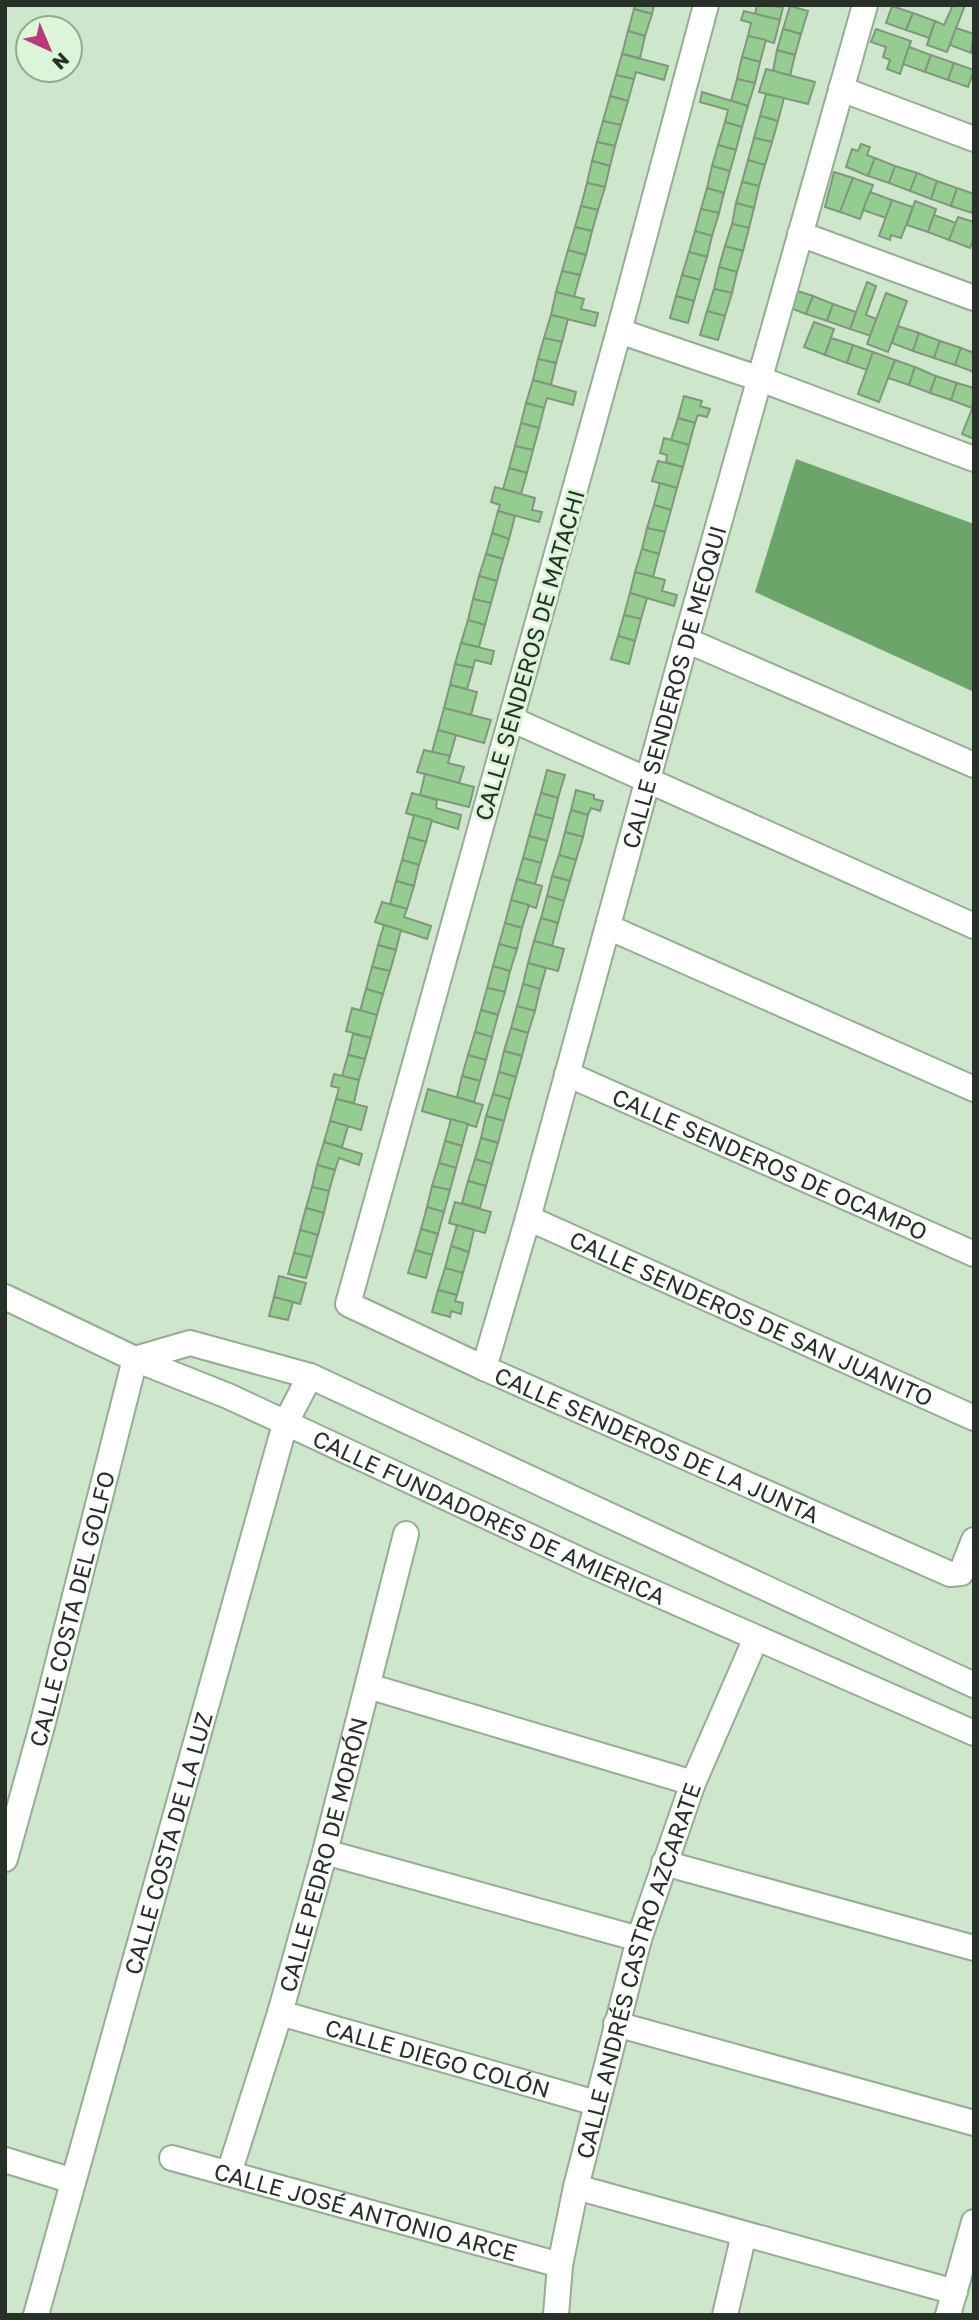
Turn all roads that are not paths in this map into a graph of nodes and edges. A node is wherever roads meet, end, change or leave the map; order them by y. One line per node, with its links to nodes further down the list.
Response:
1 (706, 5): 7 (street, CALLE SENDEROS DE MATACHI)
2 (865, 5): 3 (street, CALLE SENDEROS DE MEOQUI)
3 (841, 89): 4 (street); 5 (street, CALLE SENDEROS DE MEOQUI)
4 (974, 139)
5 (800, 234): 6 (street); 8 (street, CALLE SENDEROS DE MEOQUI)
6 (974, 298)
7 (619, 331): 8 (street); 11 (street, CALLE SENDEROS DE MATACHI)
8 (760, 379): 9 (street); 10 (street, CALLE SENDEROS DE MEOQUI)
9 (974, 458)
10 (686, 640): 12 (street); 13 (street, CALLE SENDEROS DE MEOQUI)
11 (511, 719): 13 (street); 20 (street, CALLE SENDEROS DE MATACHI)
12 (974, 765)
13 (648, 781): 14 (street); 15 (street, CALLE SENDEROS DE MEOQUI)
14 (974, 926)
15 (608, 927): 16 (street, CALLE SENDEROS DE MEOQUI); 17 (street)
16 (567, 1073): 18 (street, CALLE SENDEROS DE MEOQUI); 19 (street, CALLE SENDEROS DE OCAMPO)
17 (974, 1089)
18 (528, 1218): 23 (street, CALLE SENDEROS DE MEOQUI); 25 (street, CALLE SENDEROS DE SAN JUANITO)
19 (974, 1254)
20 (348, 1304): 23 (street, CALLE SENDEROS DE LA JUNTA)
21 (7, 1306): 22 (street, CALLE FUNDADORES DE AMIERICA)
22 (135, 1359): 24 (street); 26 (street, CALLE FUNDADORES DE AMIERICA); 35 (street, CALLE COSTA DEL GOLFO)
23 (484, 1368): 28 (street, CALLE SENDEROS DE LA JUNTA)
24 (310, 1376): 26 (street, CALLE COSTA DE LA LUZ); 30 (street)
25 (974, 1418)
26 (285, 1424): 29 (street, CALLE FUNDADORES DE AMIERICA); 46 (street, CALLE COSTA DE LA LUZ)
27 (406, 1534): 31 (street, CALLE PEDRO DE MORÓN)
28 (974, 1541)
29 (756, 1638): 32 (street, CALLE FUNDADORES DE AMIERICA); 33 (street, CALLE ANDRÉS CASTRO AZCARATE)
30 (974, 1685)
31 (368, 1686): 33 (street); 34 (street, CALLE PEDRO DE MORÓN)
32 (974, 1733)
33 (692, 1783): 36 (street, CALLE ANDRÉS CASTRO AZCARATE)
34 (326, 1852): 37 (street); 39 (street, CALLE PEDRO DE MORÓN)
35 (5, 1859)
36 (664, 1863): 37 (street, CALLE ANDRÉS CASTRO AZCARATE); 38 (street)
37 (639, 1940): 40 (street, CALLE ANDRÉS CASTRO AZCARATE)
38 (974, 1948)
39 (280, 2013): 41 (street, CALLE DIEGO COLÓN); 45 (street, CALLE PEDRO DE MORÓN)
40 (616, 2024): 41 (street, CALLE ANDRÉS CASTRO AZCARATE); 42 (street)
41 (596, 2103): 47 (street, CALLE ANDRÉS CASTRO AZCARATE)
42 (974, 2123)
43 (172, 2158): 45 (street, CALLE JOSÉ ANTONIO ARCE)
44 (5, 2160): 46 (street)
45 (229, 2173): 50 (street, CALLE JOSÉ ANTONIO ARCE)
46 (73, 2180): 52 (street, CALLE COSTA DE LA LUZ)
47 (576, 2187): 49 (street); 50 (street, CALLE ANDRÉS CASTRO AZCARATE)
48 (974, 2222): 51 (street)
49 (744, 2234): 51 (street); 54 (street)
50 (560, 2265): 53 (street, CALLE ANDRÉS CASTRO AZCARATE)
51 (951, 2303)
52 (36, 2315)
53 (556, 2315)
54 (725, 2315)

